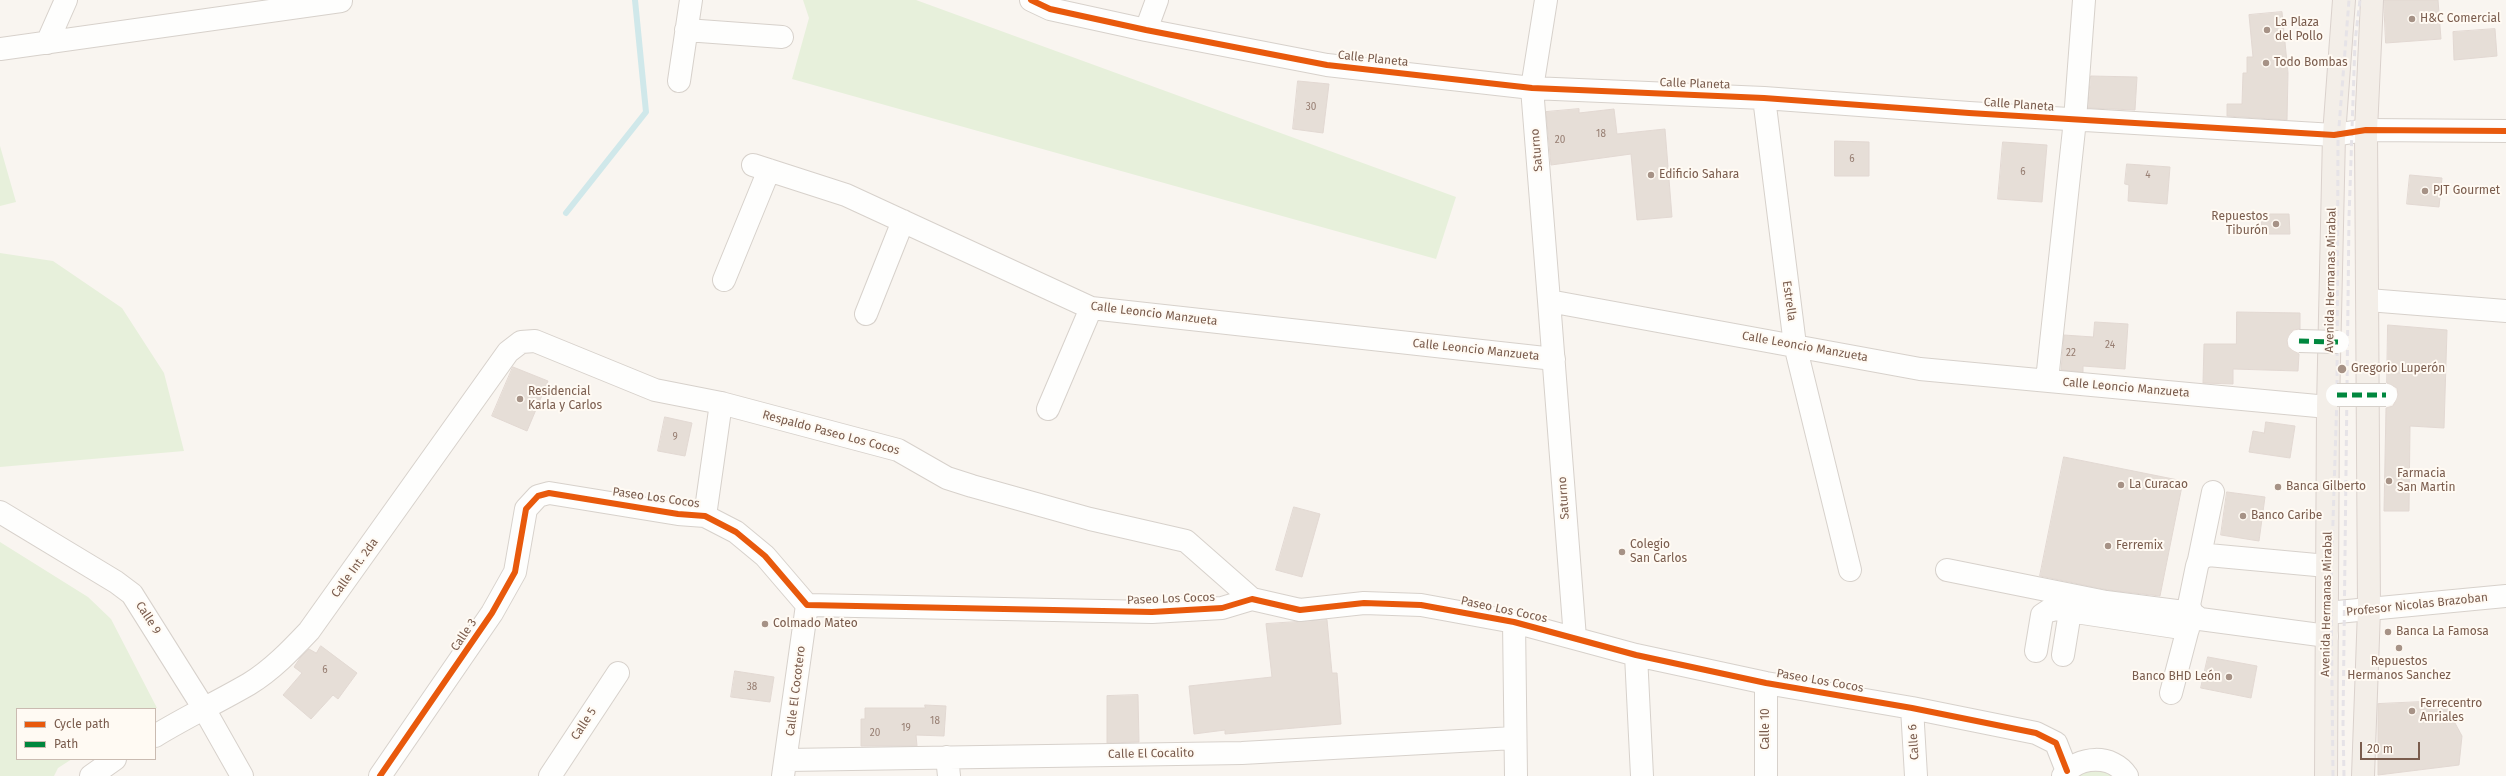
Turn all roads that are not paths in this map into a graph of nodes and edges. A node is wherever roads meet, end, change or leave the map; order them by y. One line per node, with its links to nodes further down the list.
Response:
1 (66, 0): 13 (street)
2 (691, 0): 10 (street)
3 (1030, 0): 11 (street, Calle Planeta)
4 (1157, 0): 11 (street)
5 (1546, 0): 16 (street, Saturno)
6 (2084, 0): 18 (street)
7 (2344, 0): 21 (main road, Avenida Hermanas Mirabal)
8 (2372, 0): 19 (main road)
9 (341, 1): 13 (street)
10 (686, 30): 12 (street); 15 (street)
11 (1146, 30): 16 (street, Calle Planeta)
12 (782, 37)
13 (47, 43): 14 (street)
14 (0, 49)
15 (679, 81)
16 (1532, 88): 17 (street, Calle Planeta); 25 (street, Saturno)
17 (1764, 98): 18 (street, Calle Planeta); 31 (street, Estrella)
18 (2075, 120): 21 (street, Calle Planeta); 34 (street)
19 (2366, 130): 20 (street, Calle Planeta); 21 (street, Calle Planeta); 24 (main road)
20 (2506, 131)
21 (2334, 135): 36 (main road, Avenida Hermanas Mirabal)
22 (903, 221): 23 (street, Calle Leoncio Manzueta); 26 (street, Calle Leoncio Manzueta); 28 (street)
23 (724, 280)
24 (2368, 300): 27 (street); 50 (main road)
25 (1549, 301): 31 (street, Calle Leoncio Manzueta); 33 (street, Calle Leoncio Manzueta)
26 (1091, 308): 33 (street, Calle Leoncio Manzueta); 38 (street)
27 (2506, 311)
28 (866, 314)
29 (2299, 341): 30 (street, bridge)
30 (2338, 342)
31 (1795, 345): 34 (street, Calle Leoncio Manzueta); 45 (street, Estrella)
32 (508, 352): 37 (street, Respaldo Paseo Los Cocos); 63 (street, Calle Int. 2da)
33 (1554, 358): 56 (street, Saturno)
34 (2047, 380): 36 (street, Calle Leoncio Manzueta)
35 (2386, 395): 36 (street, Calle Leoncio Manzueta, bridge)
36 (2332, 401): 44 (main road, Avenida Hermanas Mirabal)
37 (721, 403): 42 (street); 48 (street, Respaldo Paseo Los Cocos)
38 (1048, 409)
39 (2213, 492): 43 (street)
40 (538, 496): 42 (street, Paseo Los Cocos); 73 (street, Calle 3)
41 (0, 512): 63 (street, Calle 9)
42 (705, 516): 49 (street, Paseo Los Cocos)
43 (2200, 560): 44 (street); 53 (street)
44 (2327, 566): 52 (main road, Avenida Hermanas Mirabal)
45 (1850, 570)
46 (1948, 570): 53 (street)
47 (2506, 596): 50 (street, Profesor Nicolas Brazoban)
48 (1252, 599): 49 (street, Paseo Los Cocos); 54 (street, Paseo Los Cocos)
49 (807, 605): 69 (street, Calle El Cocotero)
50 (2369, 610): 52 (street, Profesor Nicolas Brazoban); 81 (main road)
51 (2070, 612): 53 (street); 57 (street); 59 (street)
52 (2327, 613): 55 (main road, Avenida Hermanas Mirabal)
53 (2190, 621): 55 (street); 62 (street)
54 (1514, 622): 56 (street, Paseo Los Cocos); 66 (street)
55 (2326, 636): 80 (main road, Avenida Hermanas Mirabal)
56 (1575, 638): 58 (street, Paseo Los Cocos)
57 (2036, 651)
58 (1636, 655): 61 (street, Paseo Los Cocos); 76 (street)
59 (2063, 655)
60 (618, 673): 74 (street, Calle 5)
61 (1766, 683): 64 (street, Paseo Los Cocos); 77 (street, Calle 10)
62 (2171, 693)
63 (203, 707): 65 (street, Calle Int. 2da); 72 (street, Calle 9)
64 (1912, 708): 70 (street, Paseo Los Cocos); 78 (street, Calle 6)
65 (156, 735)
66 (1514, 738): 68 (street, Calle El Cocalito); 75 (street)
67 (114, 760): 71 (street)
68 (948, 766): 69 (street, Calle El Cocalito)
69 (785, 768)
70 (2065, 774): 79 (street)
71 (91, 776)
72 (242, 776)
73 (380, 776)
74 (550, 776)
75 (1516, 776)
76 (1642, 776)
77 (1766, 776)
78 (1916, 776)
79 (2127, 776)
80 (2326, 776)
81 (2363, 776)

